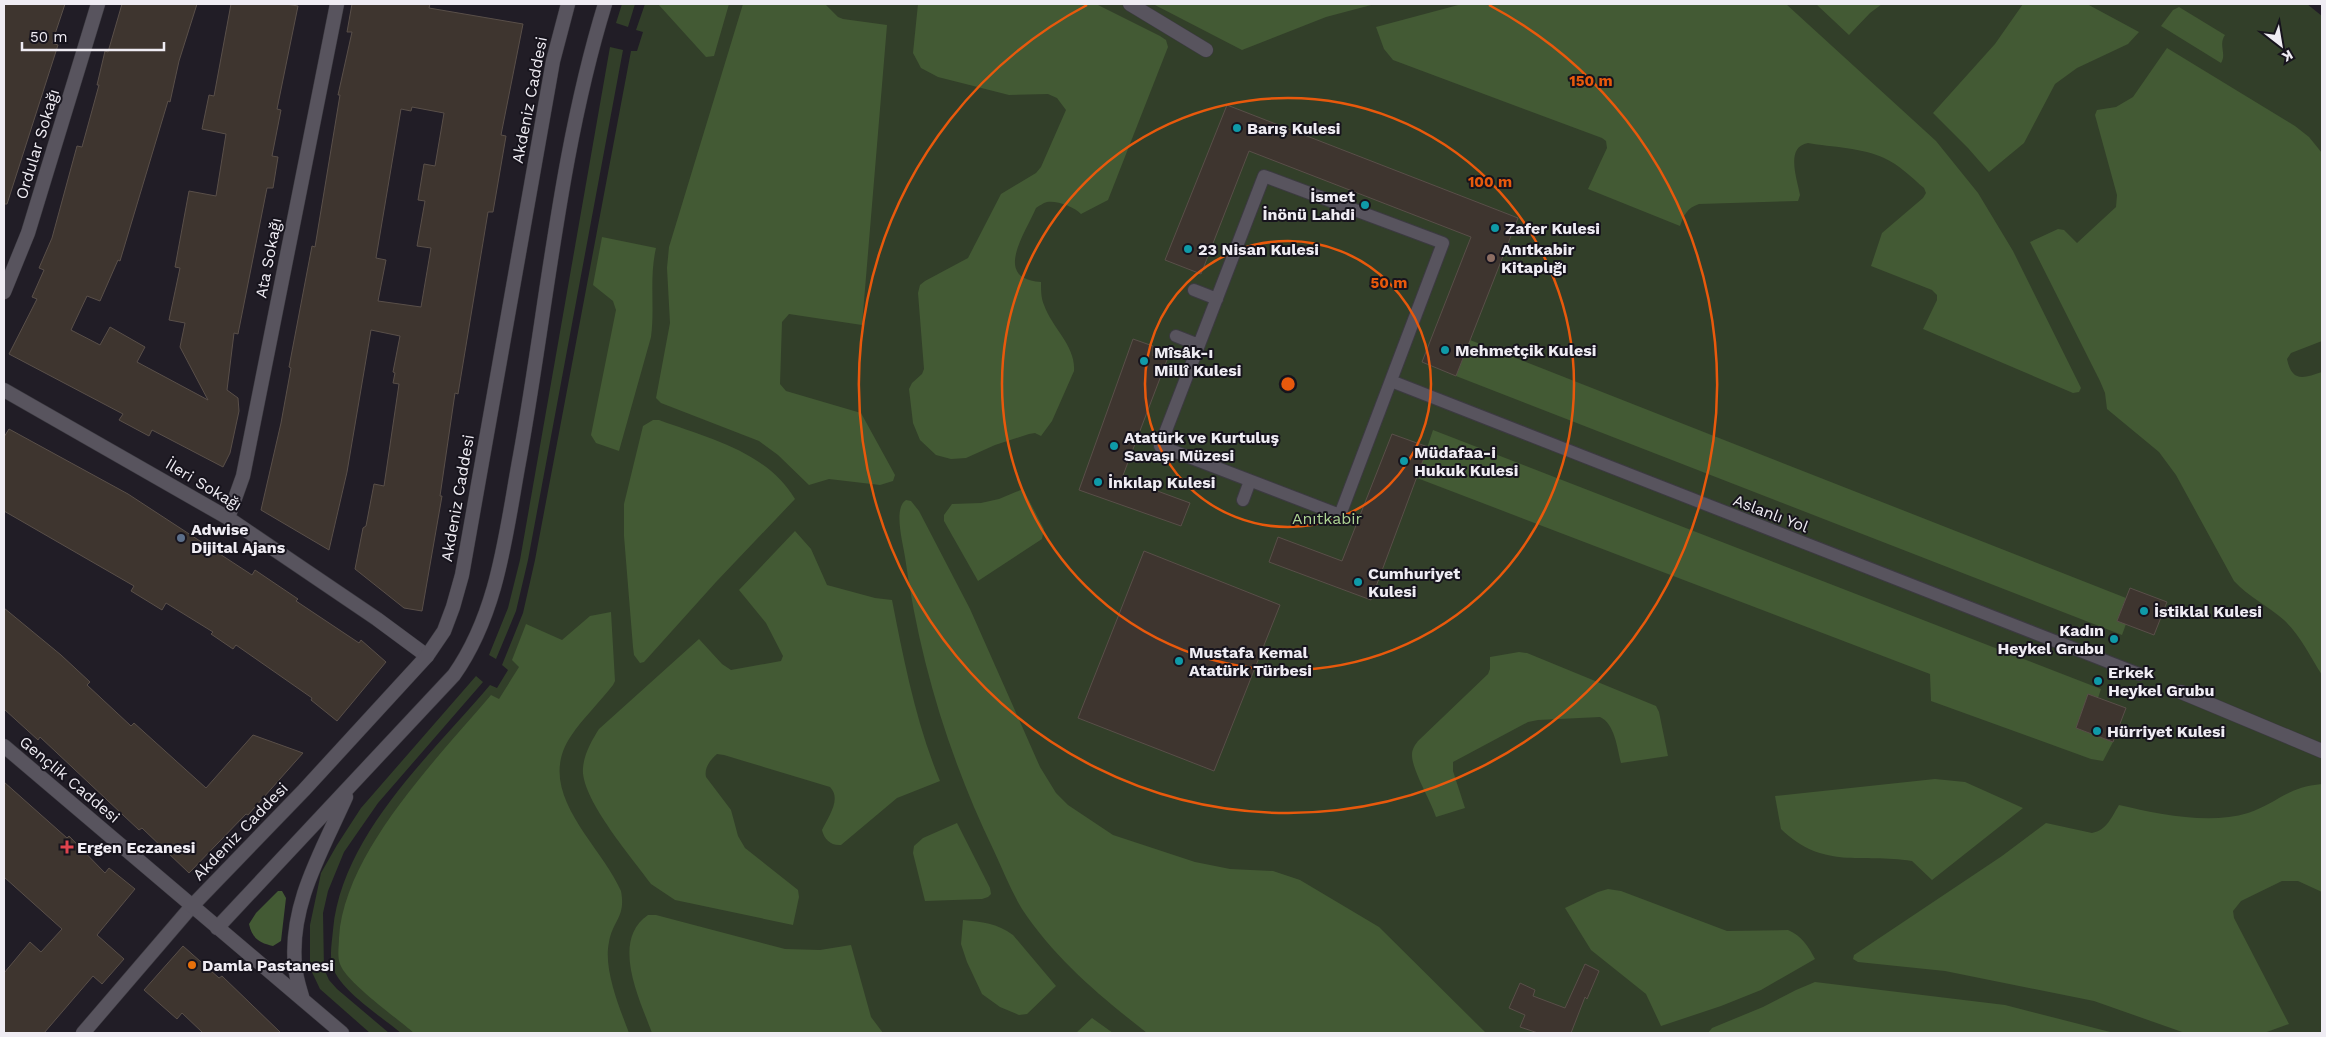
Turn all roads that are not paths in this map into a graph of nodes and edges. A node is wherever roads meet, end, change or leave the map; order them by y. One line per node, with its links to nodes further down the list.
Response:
1 (98, 4): 8 (main road, Ordular Sokağı)
2 (337, 4): 16 (main road, Ata Sokağı)
3 (568, 4): 17 (main road, Akdeniz Caddesi)
4 (606, 4): 22 (main road)
5 (1130, 4): 6 (main road)
6 (1206, 50)
7 (1194, 290): 9 (street)
8 (4, 292)
9 (1217, 299): 11 (street); 12 (street)
10 (1176, 336): 11 (street)
11 (1199, 345): 14 (street)
12 (1391, 381): 14 (street); 18 (street, Aslanlı Yol)
13 (4, 390): 16 (main road, İleri Sokağı)
14 (1250, 481): 15 (street)
15 (1243, 500)
16 (228, 518): 17 (main road, İleri Sokağı)
17 (427, 656): 23 (main road, Akdeniz Caddesi)
18 (2139, 674)
19 (2181, 692): 21 (main road)
20 (4, 746): 23 (main road, Gençlik Caddesi)
21 (2322, 751)
22 (352, 785): 24 (main road); 25 (main road)
23 (192, 906): 24 (main road, Gençlik Caddesi); 26 (main road, Akdeniz Caddesi)
24 (217, 928): 25 (main road, Gençlik Caddesi)
25 (303, 1000): 27 (main road, Gençlik Caddesi)
26 (83, 1033)
27 (342, 1033)

